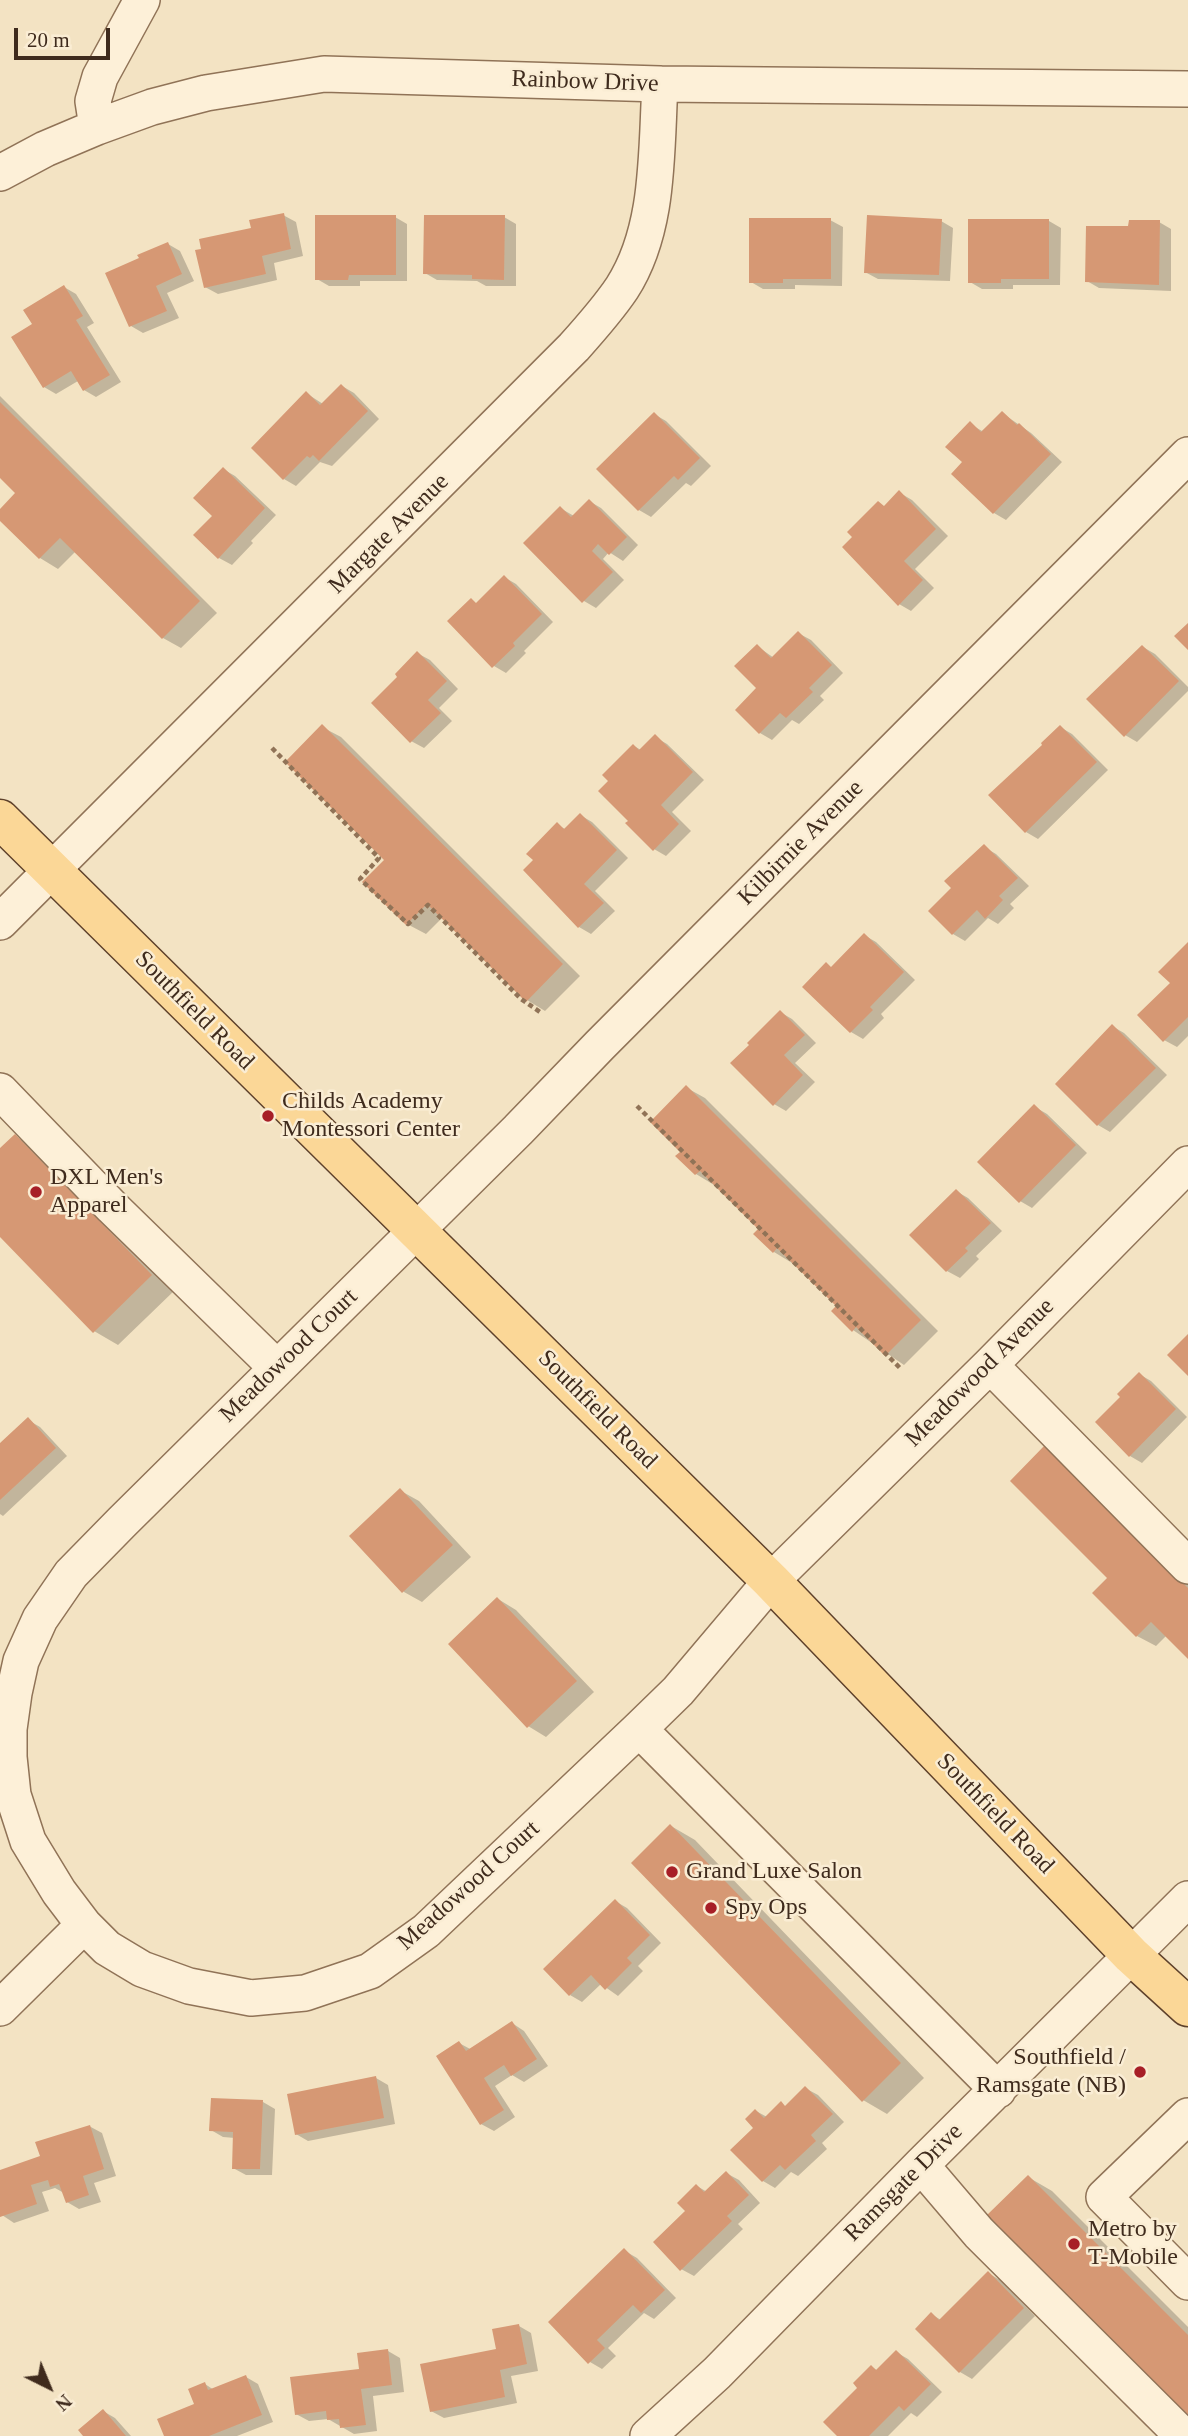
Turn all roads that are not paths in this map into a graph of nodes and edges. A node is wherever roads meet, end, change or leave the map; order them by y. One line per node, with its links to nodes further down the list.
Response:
1 (142, 0): 4 (street)
2 (660, 85): 3 (street, Rainbow Drive); 4 (street, Rainbow Drive); 8 (street, Margate Avenue)
3 (1188, 89)
4 (97, 127): 5 (street, Rainbow Drive)
5 (0, 173)
6 (1188, 455): 12 (street, Kilbirnie Avenue)
7 (0, 818): 8 (main road, Southfield Road)
8 (51, 869): 9 (street, Margate Avenue); 12 (main road, Southfield Road)
9 (0, 922)
10 (0, 1091): 14 (street)
11 (1188, 1164): 13 (street, Meadowood Avenue)
12 (415, 1231): 14 (street, Meadowood Court); 16 (main road, Southfield Road)
13 (990, 1365): 15 (street); 16 (street, Meadowood Avenue)
14 (277, 1368): 19 (street, Meadowood Court)
15 (1188, 1566)
16 (771, 1581): 17 (street, Meadowood Court); 20 (main road, Southfield Road)
17 (639, 1729): 19 (street, Meadowood Court); 23 (street)
18 (1188, 1899): 20 (street, Ramsgate Drive)
19 (84, 1925): 22 (street)
20 (1131, 1955): 21 (main road, Southfield Road); 23 (street, Ramsgate Drive)
21 (1188, 2007)
22 (0, 2008)
23 (998, 2090): 25 (street, Ramsgate Drive)
24 (1188, 2116): 26 (street)
25 (921, 2165): 27 (street, Ramsgate Drive); 28 (street)
26 (1188, 2282)
27 (648, 2436)
28 (1182, 2436)

